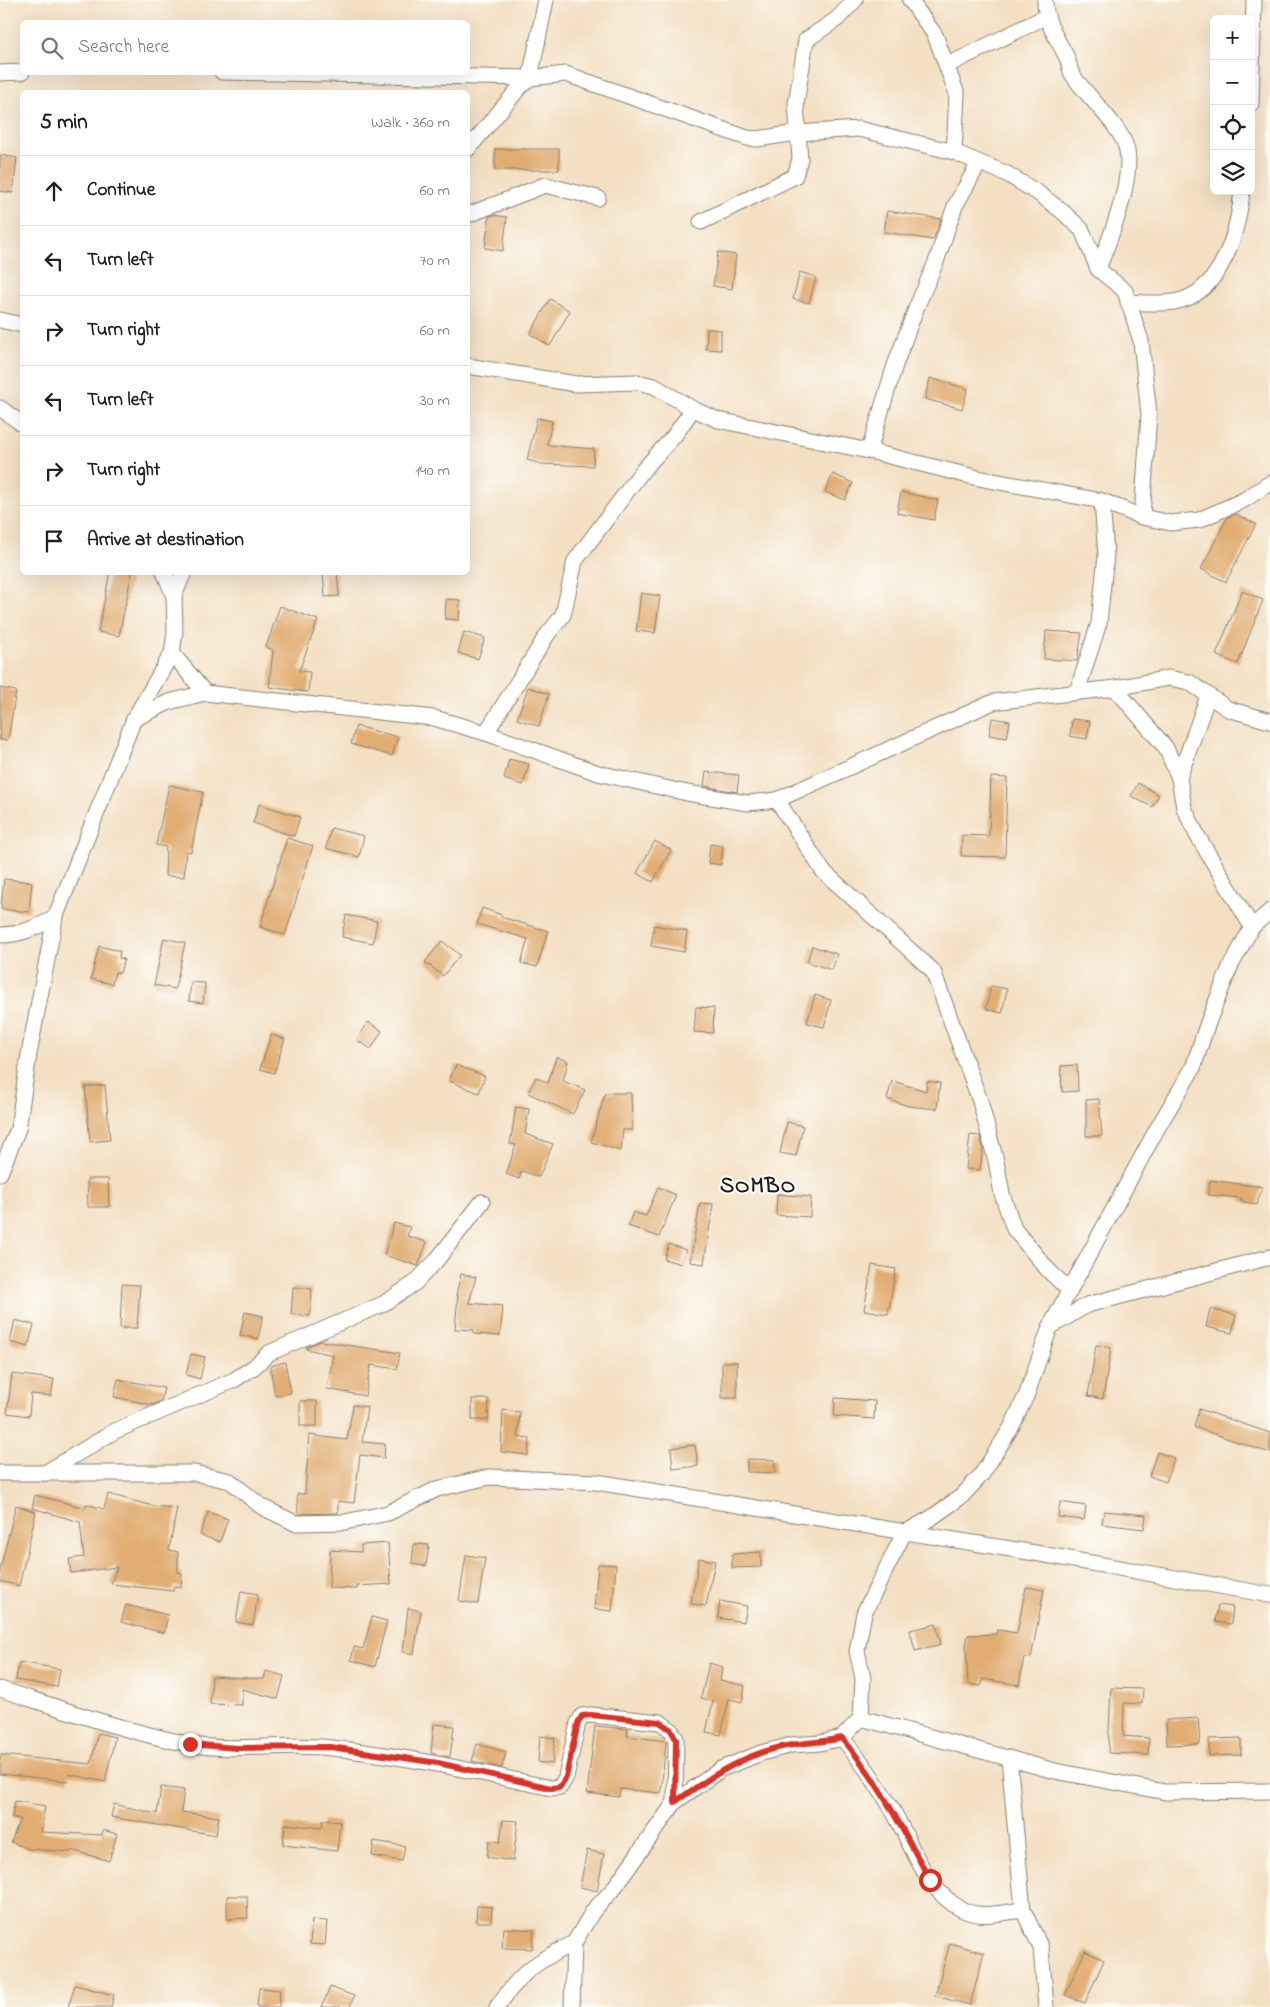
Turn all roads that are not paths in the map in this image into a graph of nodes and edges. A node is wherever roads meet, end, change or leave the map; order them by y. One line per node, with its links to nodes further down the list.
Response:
1 (546, 0): 12 (street)
2 (855, 0): 13 (street)
3 (910, 0): 8 (street)
4 (1045, 0): 6 (street)
5 (1254, 0): 7 (street)
6 (1045, 17): 8 (street); 21 (street)
7 (1252, 60)
8 (948, 66): 15 (street)
9 (20, 72): 10 (street)
10 (0, 73)
11 (376, 75): 12 (street)
12 (530, 78): 13 (street); 14 (street)
13 (797, 133): 15 (street); 20 (street)
14 (470, 147)
15 (954, 152): 16 (street)
16 (979, 163): 21 (street); 29 (street)
17 (1242, 195): 22 (street)
18 (598, 198): 19 (street)
19 (470, 212)
20 (701, 222)
21 (1098, 269): 22 (street)
22 (1128, 302): 32 (street)
23 (0, 320): 24 (street)
24 (20, 325)
25 (470, 366): 27 (street)
26 (0, 408): 28 (street)
27 (693, 409): 29 (street); 43 (street)
28 (20, 423)
29 (869, 452): 31 (street)
30 (1268, 486): 32 (street)
31 (1102, 501): 32 (street); 38 (street)
32 (1142, 517)
33 (165, 575): 35 (street)
34 (183, 575): 35 (street)
35 (174, 596): 36 (street)
36 (172, 653): 39 (street); 41 (street)
37 (1115, 688): 38 (street); 40 (street); 44 (street)
38 (1077, 692): 45 (street)
39 (205, 693): 41 (street); 43 (street)
40 (1208, 696): 42 (street); 44 (street)
41 (134, 719): 47 (street)
42 (1270, 721)
43 (486, 733): 45 (street)
44 (1179, 778): 48 (street)
45 (778, 800): 53 (street)
46 (1270, 911): 48 (street)
47 (55, 918): 49 (street); 50 (street)
48 (1252, 927): 53 (street)
49 (0, 935)
50 (0, 1173)
51 (482, 1202): 56 (street)
52 (1269, 1257): 54 (street)
53 (1070, 1291): 54 (street)
54 (1050, 1327): 57 (street)
55 (0, 1474): 56 (street)
56 (45, 1474): 57 (street)
57 (904, 1533): 58 (street); 60 (street)
58 (1270, 1596)
59 (0, 1689): 64 (street)
60 (861, 1718): 61 (street); 62 (street)
61 (842, 1738): 64 (street); 65 (street)
62 (1008, 1758): 63 (street); 65 (street)
63 (1270, 1791)
64 (675, 1802): 66 (street)
65 (1023, 1910): 69 (street)
66 (574, 1943): 67 (street); 68 (street)
67 (497, 2007)
68 (572, 2007)
69 (1046, 2007)

